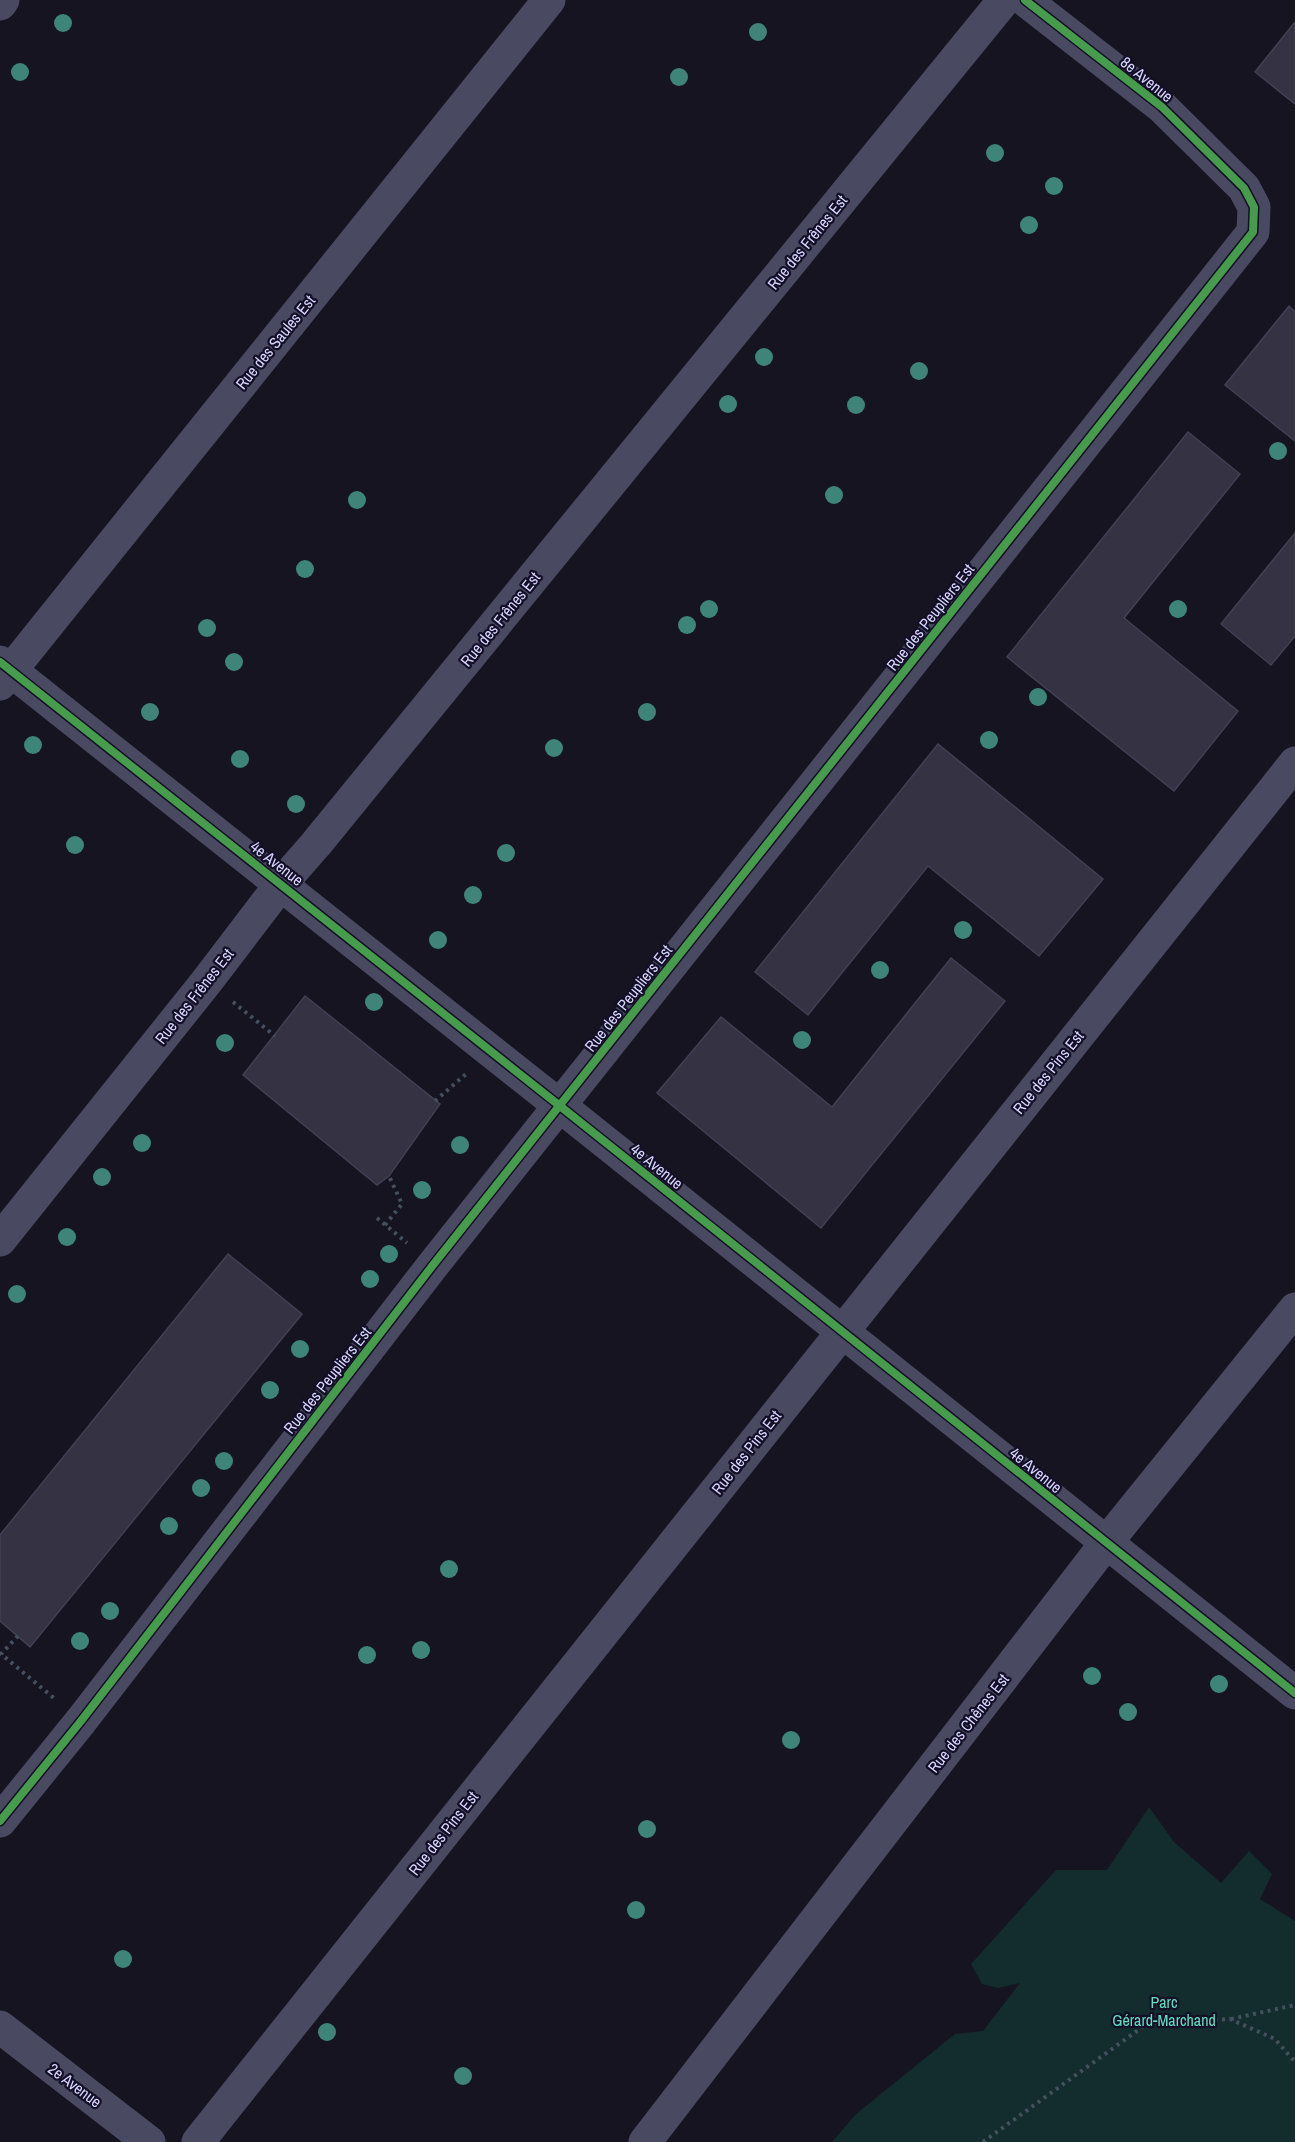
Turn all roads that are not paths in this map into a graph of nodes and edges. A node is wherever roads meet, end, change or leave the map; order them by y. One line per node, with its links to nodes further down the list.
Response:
1 (3, 0): 5 (street)
2 (549, 0): 7 (street, Rue des Saules Est)
3 (1004, 0): 9 (street, Rue des Frênes Est)
4 (1025, 0): 6 (street, 8e Avenue)
5 (0, 4)
6 (1244, 188): 10 (street, Rue des Peupliers Est)
7 (4, 672): 9 (street, 4e Avenue)
8 (1295, 763): 13 (street, Rue des Pins Est)
9 (281, 884): 10 (street, 4e Avenue); 11 (street, Rue des Frênes Est)
10 (560, 1106): 13 (street, 4e Avenue); 16 (street, Rue des Peupliers Est)
11 (0, 1240)
12 (1295, 1309): 14 (street, Rue des Chênes Est)
13 (842, 1331): 14 (street, 4e Avenue); 19 (street, Rue des Pins Est)
14 (1106, 1543): 15 (street, 4e Avenue); 20 (street, Rue des Chênes Est)
15 (1295, 1693)
16 (0, 1821)
17 (0, 2028): 18 (street, 2e Avenue)
18 (149, 2142)
19 (198, 2142)
20 (645, 2142)

